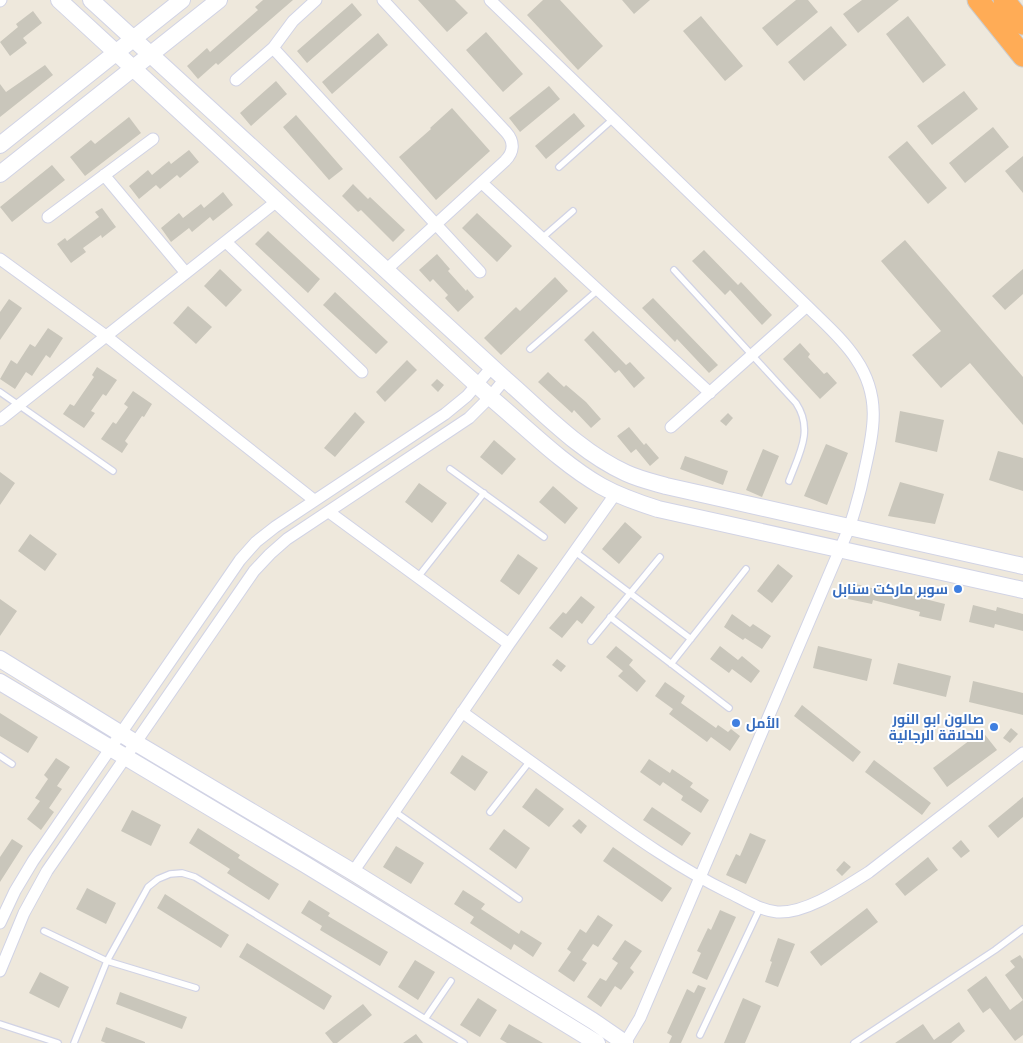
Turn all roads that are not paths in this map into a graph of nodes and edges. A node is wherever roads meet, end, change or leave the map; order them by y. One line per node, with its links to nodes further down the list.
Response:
1 (59, 0): 13 (main road)
2 (91, 0): 11 (main road)
3 (182, 0): 11 (main road)
4 (219, 0): 14 (main road)
5 (316, 0): 12 (street)
6 (383, 0): 24 (street)
7 (490, 0): 18 (street)
8 (978, 0): 15 (highway)
9 (1004, 0): 10 (highway)
10 (1023, 24)
11 (133, 38): 13 (main road); 14 (main road)
12 (273, 48): 17 (street); 28 (street)
13 (116, 52): 16 (main road); 20 (main road)
14 (150, 54): 16 (main road); 32 (main road)
15 (1023, 56)
16 (132, 68): 22 (main road); 25 (main road)
17 (236, 80)
18 (613, 119): 21 (lane); 37 (street)
19 (153, 139): 23 (street)
20 (0, 145)
21 (559, 167)
22 (0, 174)
23 (104, 176): 27 (street); 35 (street)
24 (482, 183): 28 (street); 29 (street)
25 (277, 201): 30 (street); 44 (main road)
26 (573, 210): 29 (lane)
27 (48, 217)
28 (436, 224): 32 (street); 34 (street)
29 (542, 238): 36 (street)
30 (226, 242): 35 (street); 42 (street)
31 (0, 259): 38 (street)
32 (386, 270): 41 (main road)
33 (674, 270): 40 (lane)
34 (480, 272)
35 (186, 274): 38 (street)
36 (598, 290): 39 (lane); 46 (street)
37 (807, 306): 40 (street); 58 (street)
38 (106, 336): 48 (street); 56 (street)
39 (530, 349)
40 (752, 355): 46 (street); 53 (lane)
41 (492, 367): 43 (main road); 44 (street)
42 (362, 372)
43 (505, 379): 47 (street); 58 (main road)
44 (477, 385): 47 (main road); 56 (street)
45 (0, 392): 48 (lane)
46 (710, 393): 50 (street)
47 (490, 397): 55 (main road); 57 (street)
48 (19, 405): 49 (street); 52 (lane)
49 (0, 420)
50 (671, 427)
51 (450, 470): 54 (lane)
52 (113, 471)
53 (789, 481)
54 (484, 493): 59 (lane); 65 (lane)
55 (616, 493): 60 (main road); 61 (street)
56 (314, 500): 77 (street)
57 (329, 512): 65 (street); 78 (street)
58 (849, 528): 60 (street); 63 (main road)
59 (544, 537)
60 (840, 549): 66 (main road); 88 (street)
61 (574, 552): 67 (lane); 71 (street)
62 (660, 557): 67 (lane)
63 (1023, 566)
64 (746, 569): 69 (lane)
65 (418, 577): 71 (street)
66 (1023, 590)
67 (630, 594): 68 (lane); 69 (lane)
68 (610, 617): 70 (lane); 73 (lane)
69 (691, 640): 73 (lane)
70 (590, 641)
71 (509, 644): 76 (street)
72 (0, 659): 77 (main road)
73 (672, 664): 75 (lane)
74 (0, 682): 79 (main road)
75 (728, 708)
76 (462, 712): 83 (street); 85 (street)
77 (121, 734): 78 (main road); 79 (street)
78 (136, 743): 82 (street); 87 (main road)
79 (112, 748): 82 (main road); 91 (street)
80 (1023, 753): 90 (street)
81 (0, 756): 84 (lane)
82 (127, 758): 95 (street); 104 (main road)
83 (530, 761): 86 (lane); 88 (street)
84 (12, 764)
85 (394, 811): 87 (street); 89 (lane)
86 (490, 812)
87 (353, 872): 105 (main road)
88 (699, 878): 90 (street); 105 (street)
89 (519, 899)
90 (760, 908): 100 (lane)
91 (0, 923)
92 (1023, 930): 106 (lane)
93 (44, 931): 94 (lane)
94 (107, 961): 97 (lane); 98 (lane); 102 (lane)
95 (0, 971)
96 (451, 981): 98 (lane)
97 (196, 988)
98 (425, 1019): 103 (lane)
99 (0, 1024): 101 (lane)
100 (700, 1035)
101 (58, 1043)
102 (74, 1043)
103 (464, 1043)
104 (597, 1043)
105 (625, 1043)
106 (854, 1043)

